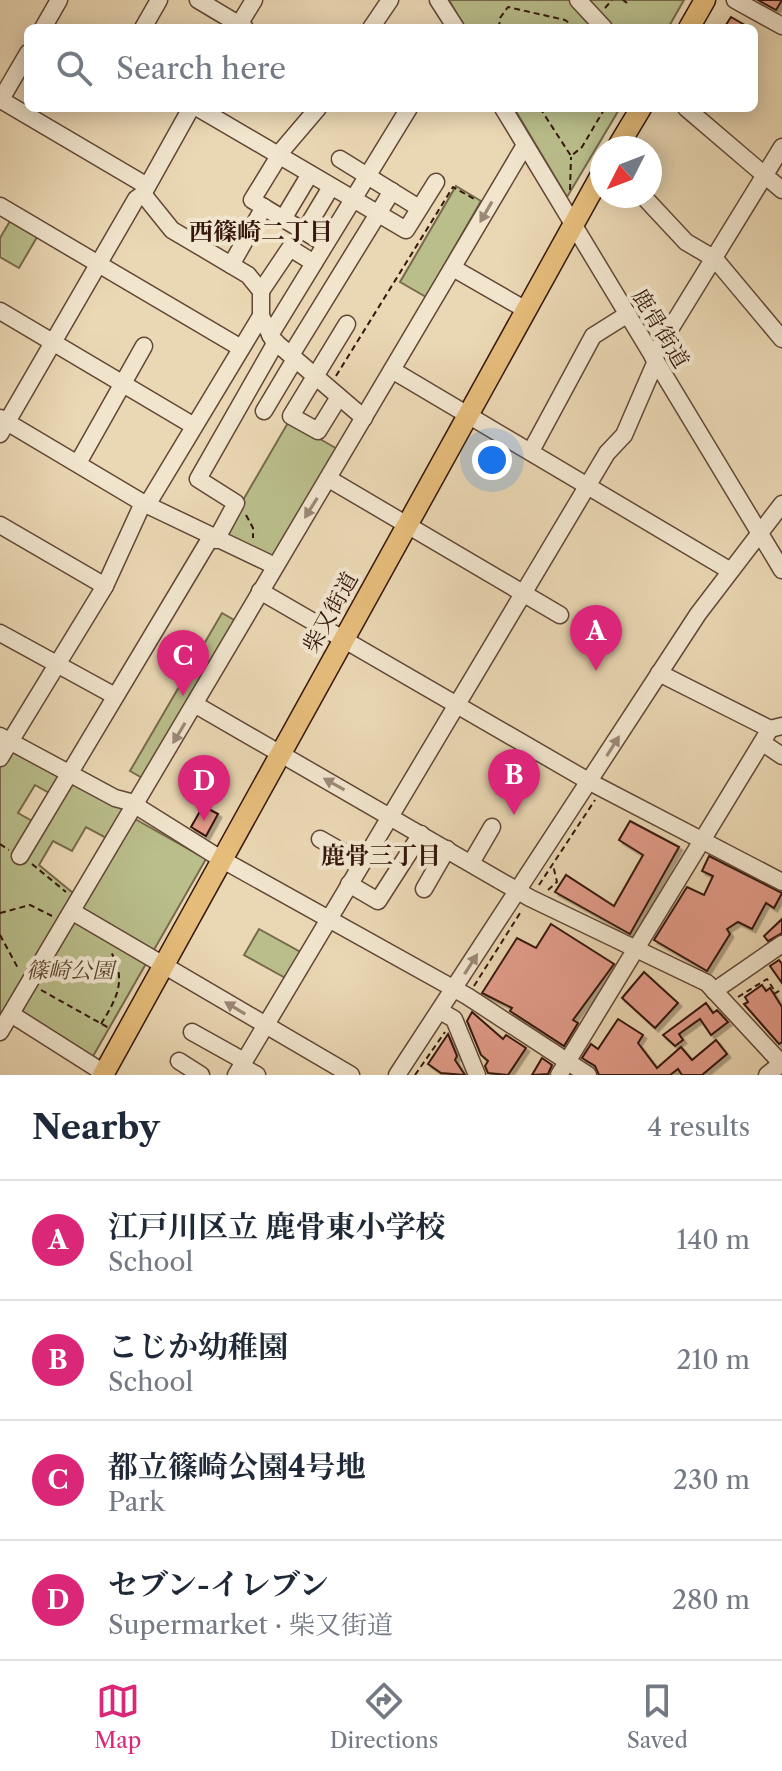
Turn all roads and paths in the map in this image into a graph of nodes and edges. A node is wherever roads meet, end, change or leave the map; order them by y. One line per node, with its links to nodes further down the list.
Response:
1 (159, 0): 15 (street)
2 (198, 0): 16 (street)
3 (254, 0): 17 (street)
4 (390, 0): 18 (street)
5 (438, 0): 19 (street)
6 (507, 0): 13 (path)
7 (578, 0): 22 (street)
8 (612, 0): 14 (path)
9 (623, 0): 12 (path)
10 (705, 0): 23 (main road)
11 (735, 0): 24 (street)
12 (627, 3)
13 (508, 7): 20 (path); 21 (path)
14 (603, 10)
15 (145, 24)
16 (235, 24)
17 (242, 24)
18 (374, 24)
19 (453, 24)
20 (499, 24)
21 (570, 24)
22 (600, 24)
23 (691, 24)
24 (782, 26)
25 (24, 60): 26 (street)
26 (0, 100): 47 (street)
27 (189, 112): 47 (street)
28 (205, 112): 39 (street)
29 (311, 112): 39 (street)
30 (407, 112): 43 (street)
31 (505, 112): 37 (street, 鹿骨街道)
32 (543, 112): 40 (path)
33 (603, 112): 40 (path)
34 (639, 112): 36 (main road)
35 (691, 112): 44 (street)
36 (624, 136)
37 (525, 145): 60 (street, 鹿骨街道); 67 (street, one-way to 67)
38 (782, 147): 44 (street)
39 (278, 155): 42 (street); 55 (street)
40 (571, 156): 52 (path)
41 (340, 159): 43 (street)
42 (310, 174): 46 (street); 59 (street)
43 (367, 176): 49 (street); 51 (street)
44 (765, 176): 48 (street); 63 (street)
45 (436, 182): 56 (street)
46 (331, 187): 51 (street); 61 (street)
47 (145, 190): 65 (street); 66 (street)
48 (782, 190)
49 (392, 191): 56 (street); 58 (street)
50 (590, 194): 60 (main road, 柴又街道)
51 (353, 199): 58 (street); 62 (street)
52 (570, 200)
53 (482, 203): 84 (path)
54 (0, 206): 65 (street)
55 (264, 207): 59 (street); 66 (street)
56 (419, 208): 58 (street)
57 (654, 208): 63 (street)
58 (377, 214): 79 (street)
59 (283, 219): 61 (street)
60 (573, 224): 69 (main road, 柴又街道); 71 (street, 鹿骨街道)
61 (304, 232): 62 (street)
62 (325, 244): 64 (street)
63 (715, 259): 75 (street); 80 (street)
64 (314, 263): 68 (street); 74 (street)
65 (99, 264): 76 (street); 78 (street)
66 (231, 265): 68 (street)
67 (453, 268): 69 (street); 81 (street)
68 (261, 291): 72 (street)
69 (526, 310): 86 (main road, 柴又街道)
70 (0, 311): 76 (street)
71 (628, 314): 80 (street, 鹿骨街道); 90 (street)
72 (261, 316): 74 (street); 78 (street)
73 (347, 324): 82 (street)
74 (273, 338): 79 (street); 96 (street)
75 (782, 339)
76 (54, 343): 83 (street); 88 (street)
77 (144, 346): 83 (street)
78 (241, 348): 89 (street)
79 (293, 357): 82 (street); 85 (street)
80 (654, 359): 93 (street); 99 (street, 鹿骨街道)
81 (392, 370): 86 (street); 87 (street)
82 (314, 375): 84 (street); 84 (street)
83 (123, 384): 89 (street); 91 (street)
84 (334, 392): 87 (street)
85 (264, 411)
86 (468, 415): 90 (street); 98 (main road, 柴又街道)
87 (364, 418): 92 (street)
88 (2, 425): 91 (street)
89 (194, 426): 94 (street)
90 (531, 451): 93 (street)
91 (78, 463): 94 (street)
92 (329, 479): 98 (street); 102 (street, one-way to 102)
93 (587, 485): 103 (street); 107 (street)
94 (145, 504): 100 (street); 105 (street)
95 (782, 504): 99 (street)
96 (234, 507): 100 (street); 101 (path)
97 (0, 525): 105 (street)
98 (406, 525): 107 (street); 110 (main road, 柴又街道)
99 (758, 531): 103 (street); 104 (street, 鹿骨街道)
100 (213, 539): 101 (street); 113 (street)
101 (247, 554): 102 (street)
102 (275, 566): 106 (street)
103 (729, 570): 112 (street)
104 (782, 570)
105 (105, 586): 111 (street)
106 (260, 591): 110 (street); 114 (street)
107 (523, 592): 108 (street); 115 (street)
108 (560, 615)
109 (0, 633): 111 (street)
110 (343, 639): 115 (street); 118 (main road, 柴又街道)
111 (57, 666): 113 (street); 117 (street)
112 (659, 673): 116 (street); 122 (street, one-way to 112)
113 (115, 696): 121 (street)
114 (196, 705): 118 (street); 123 (street, one-way to 123)
115 (455, 705): 122 (street); 124 (street)
116 (772, 733): 119 (street); 128 (street)
117 (6, 739): 120 (street); 121 (street)
118 (279, 753): 124 (street, one-way to 118); 132 (main road, 柴又街道)
119 (782, 756)
120 (0, 758)
121 (69, 774): 123 (street); 131 (street)
122 (596, 786): 128 (street); 136 (path); 140 (street)
123 (135, 808): 132 (street); 143 (street)
124 (389, 815): 126 (street); 133 (street)
125 (492, 827): 134 (street)
126 (421, 834): 130 (street); 138 (street)
127 (320, 839): 133 (street)
128 (701, 841): 137 (street); 148 (street)
129 (0, 844): 131 (path)
130 (447, 849): 134 (street); 139 (street)
131 (20, 856): 143 (path)
132 (221, 859): 144 (street); 149 (main road, 柴又街道)
133 (362, 863): 138 (street)
134 (471, 863): 140 (street)
135 (782, 863): 137 (street)
136 (552, 865): 140 (path); 141 (path)
137 (775, 878)
138 (349, 884): 144 (street)
139 (424, 889)
140 (524, 894): 148 (street); 153 (street, one-way to 140); 153 (path)
141 (552, 898)
142 (0, 913): 143 (path)
143 (72, 914): 149 (street); 150 (street)
144 (328, 918): 153 (street); 158 (street)
145 (0, 935): 150 (path)
146 (782, 944): 152 (street)
147 (109, 948): 157 (path)
148 (636, 949): 152 (street); 165 (street)
149 (164, 965): 158 (street, one-way to 149); 161 (main road, 柴又街道)
150 (30, 982): 155 (street); 157 (path)
151 (782, 989): 154 (path)
152 (714, 991): 154 (street)
153 (461, 993): 156 (street); 165 (street)
154 (726, 1004): 163 (street)
155 (11, 1014): 159 (street); 167 (street)
156 (447, 1015): 171 (street); 172 (path); 173 (street)
157 (101, 1024): 161 (path)
158 (265, 1025): 164 (street); 166 (street)
159 (0, 1032)
160 (192, 1032): 164 (street)
161 (124, 1037): 167 (main road, 柴又街道)
162 (179, 1061): 168 (street)
163 (782, 1063): 175 (street)
164 (240, 1067): 169 (street)
165 (563, 1068): 174 (street)
166 (332, 1070): 170 (street)
167 (104, 1074)
168 (201, 1075)
169 (257, 1075)
170 (351, 1075)
171 (397, 1075)
172 (415, 1075)
173 (477, 1075)
174 (588, 1075)
175 (767, 1075)

